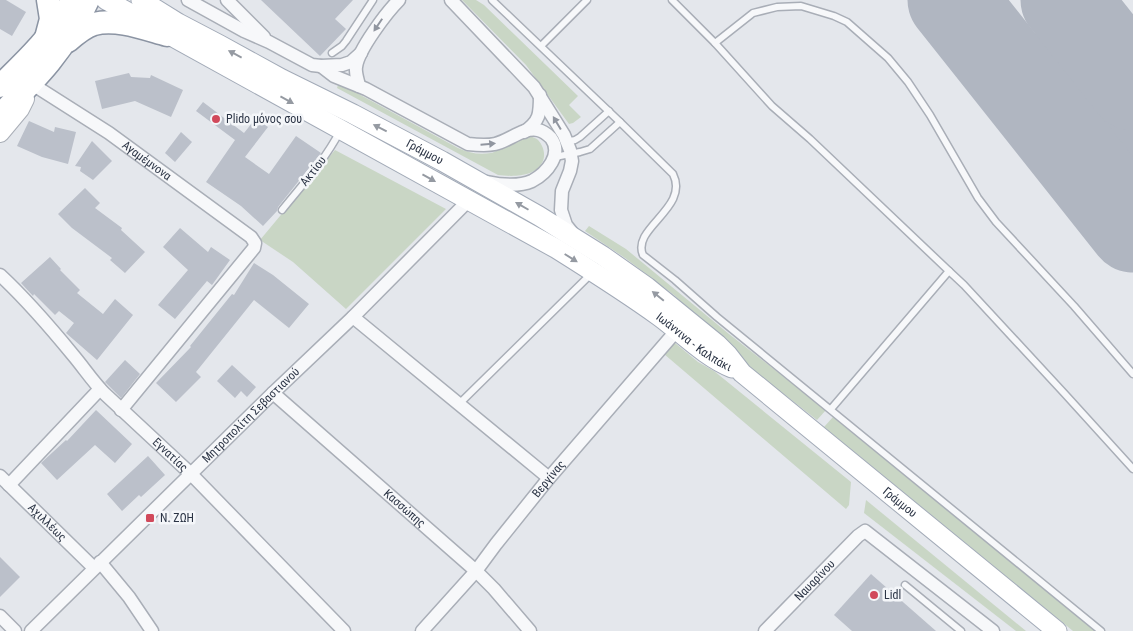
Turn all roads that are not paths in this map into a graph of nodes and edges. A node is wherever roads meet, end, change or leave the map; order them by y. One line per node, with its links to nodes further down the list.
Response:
1 (48, 0): 16 (highway)
2 (72, 0): 16 (highway)
3 (88, 0): 16 (highway)
4 (106, 0): 15 (main road, Γράμμου)
5 (141, 0): 15 (main road, Γράμμου)
6 (156, 0): 15 (street)
7 (188, 0): 17 (street)
8 (227, 0): 17 (street)
9 (373, 0): 20 (lane)
10 (399, 0): 21 (street, one-way to 21)
11 (451, 0): 26 (street)
12 (492, 0): 19 (lane)
13 (587, 0): 19 (lane)
14 (672, 0): 18 (lane)
15 (173, 29): 16 (highway); 30 (main road, Γράμμου, one-way to 30); 34 (main road, Γράμμου, one-way to 15)
16 (56, 40): 23 (highway); 24 (highway)
17 (269, 42): 22 (street)
18 (714, 43): 38 (lane); 45 (lane)
19 (540, 46): 27 (lane)
20 (332, 53)
21 (361, 53): 22 (street); 25 (street)
22 (320, 66): 25 (street)
23 (3, 81)
24 (32, 84): 28 (highway); 32 (street); 50 (street, Αγαμέμνονα)
25 (362, 88): 31 (street, one-way to 31)
26 (540, 95): 31 (street); 33 (street, one-way to 26)
27 (609, 111): 29 (lane); 33 (lane)
28 (0, 115)
29 (620, 122): 33 (lane); 49 (lane)
30 (341, 130): 35 (main road, Γράμμου, one-way to 35); 36 (lane, Ακτίου)
31 (524, 132): 33 (street)
32 (0, 133)
33 (562, 150): 34 (street); 37 (street)
34 (466, 175): 37 (main road, Γράμμου, one-way to 34)
35 (469, 200): 39 (main road, Γράμμου, one-way to 39); 41 (street, Μητροπολίτη Σεβαστιανού)
36 (282, 210)
37 (585, 245): 42 (main road, Γράμμου, one-way to 37)
38 (949, 270): 49 (lane); 51 (lane)
39 (593, 272): 43 (main road, Ιωάννινα - Καλπάκι); 48 (lane)
40 (0, 275): 46 (street, Εγνατίας)
41 (353, 317): 47 (street, Μητροπολίτη Σεβαστιανού); 48 (street)
42 (696, 326): 44 (main road, Ιωάννινα - Καλπάκι)
43 (677, 330): 44 (main road, Ιωάννινα - Καλπάκι); 53 (street, Βεργίνας)
44 (742, 373): 68 (main road, Γράμμου)
45 (1133, 374)
46 (100, 389): 50 (street, Εγνατίας); 54 (street)
47 (274, 393): 52 (street, Μητροπολίτη Σεβαστιανού); 56 (street, Κασσώπης)
48 (459, 404): 53 (street)
49 (831, 409): 69 (lane)
50 (121, 410): 52 (street, Εγνατίας)
51 (1133, 469)
52 (191, 474): 55 (street, Μητροπολίτη Σεβαστιανού); 62 (street, Εγνατίας)
53 (550, 478): 56 (street, Βεργίνας)
54 (4, 480): 55 (street, Αχιλλέως)
55 (97, 565): 60 (street, Μητροπολίτη Σεβαστιανού); 61 (street, Αχιλλέως)
56 (476, 571): 63 (street, Βεργίνας); 64 (street, Κασσώπης)
57 (905, 585): 66 (lane)
58 (0, 616): 59 (street)
59 (15, 631)
60 (30, 631)
61 (152, 631)
62 (344, 631)
63 (422, 631)
64 (530, 631)
65 (765, 631): 67 (street, Ναυαρίνου)
66 (961, 631)
67 (993, 631)
68 (1057, 631)
69 (1101, 631)

